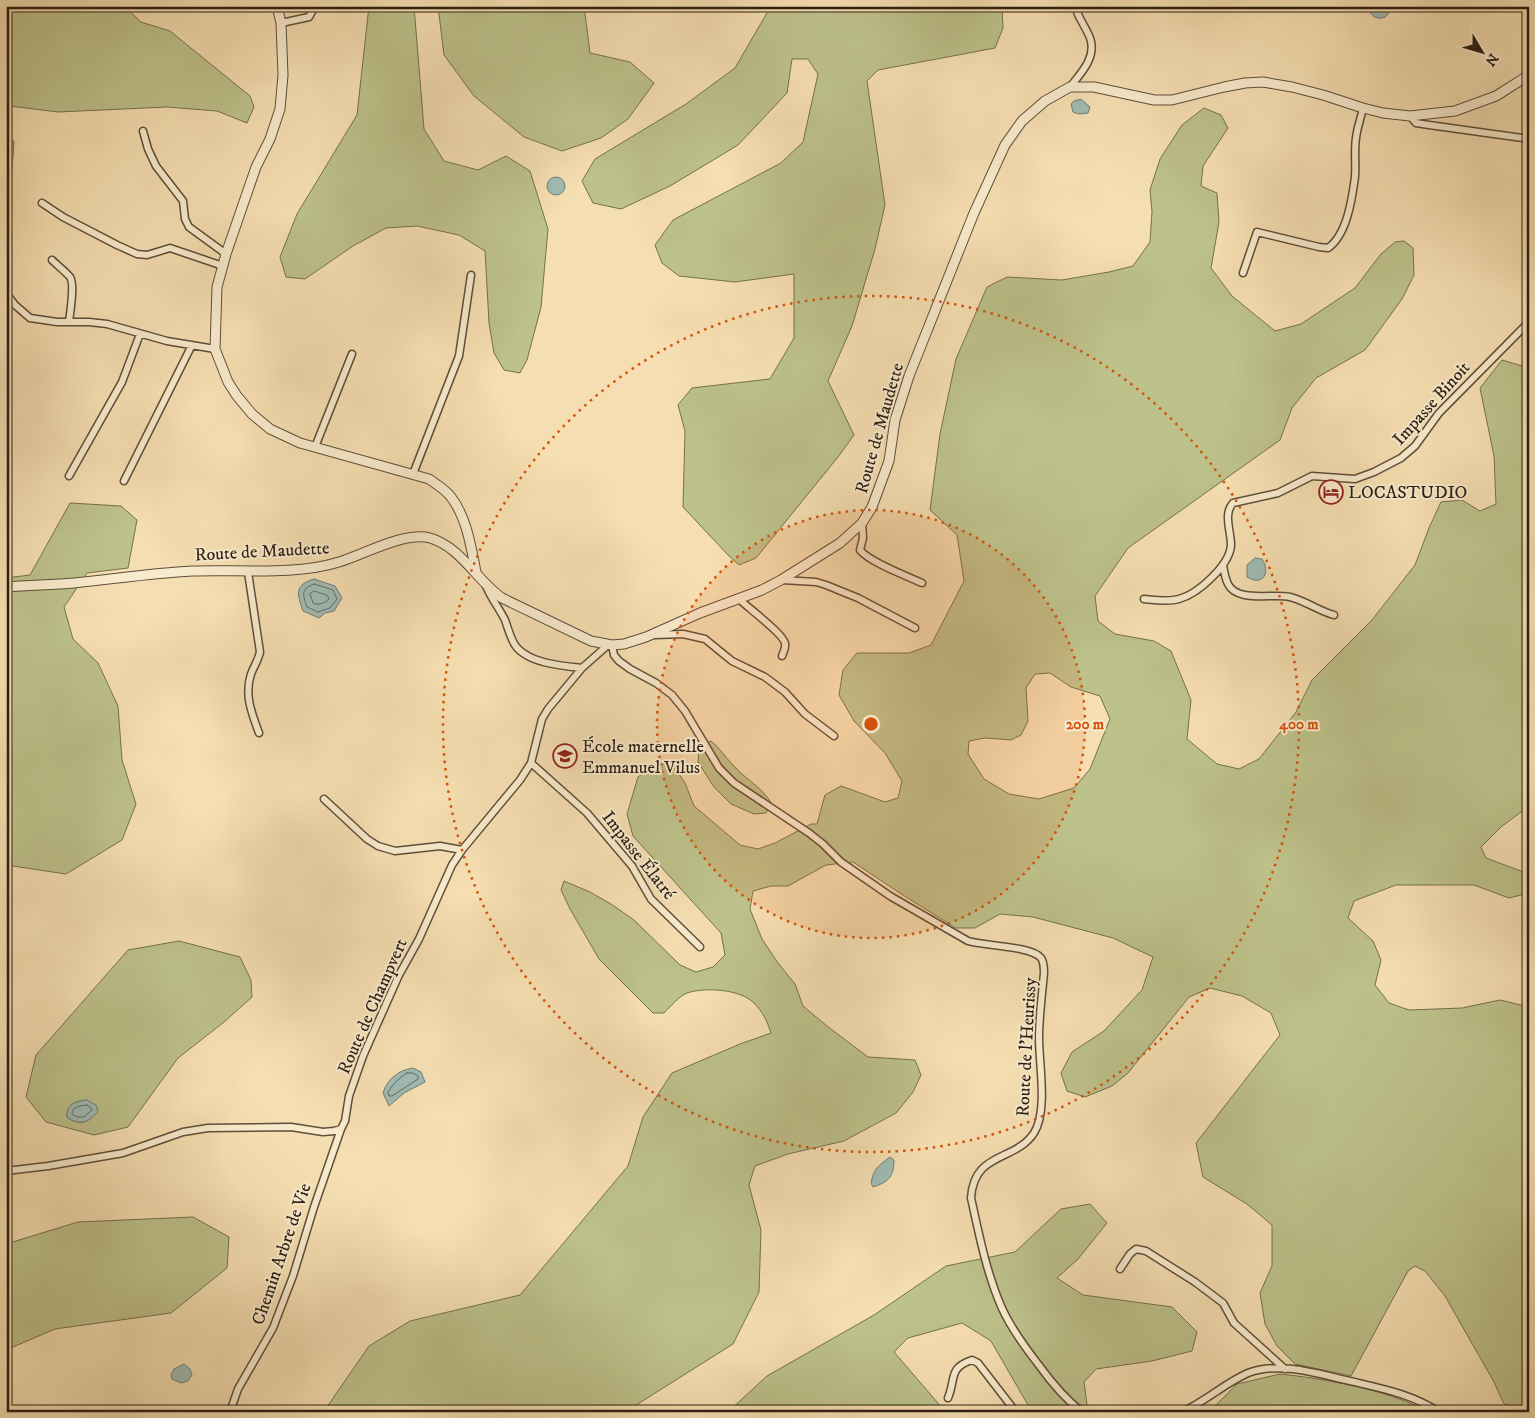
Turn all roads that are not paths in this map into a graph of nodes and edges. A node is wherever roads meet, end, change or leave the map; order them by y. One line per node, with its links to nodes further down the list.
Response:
1 (277, 6): 4 (street)
2 (315, 6): 4 (street)
3 (1075, 6): 6 (street)
4 (281, 23): 12 (street)
5 (1529, 75): 8 (street, Route de Maudette)
6 (1070, 87): 7 (street, Route de Maudette); 28 (street, Route de Maudette)
7 (1363, 108): 8 (street, Route de Maudette); 15 (street)
8 (1410, 116): 10 (street)
9 (143, 131): 12 (street)
10 (1529, 139)
11 (42, 203): 14 (street)
12 (226, 254): 14 (street)
13 (52, 260): 18 (street)
14 (223, 266): 22 (street)
15 (1243, 273)
16 (471, 275): 25 (street)
17 (6, 293): 18 (street)
18 (69, 322): 20 (street)
19 (1529, 322): 29 (street, Impasse Binoit)
20 (140, 334): 21 (street); 26 (street)
21 (192, 345): 22 (street); 27 (street)
22 (215, 349): 24 (street)
23 (352, 354): 24 (street)
24 (315, 447): 25 (street)
25 (413, 474): 31 (street)
26 (69, 476)
27 (124, 481)
28 (862, 523): 32 (street, Route de Maudette); 33 (street)
29 (1223, 565): 37 (street, Impasse Binoit); 38 (street)
30 (248, 572): 31 (street, Route de Maudette); 35 (street, Route de Maudette); 44 (street)
31 (476, 572): 34 (street, Route de Maudette)
32 (781, 580): 36 (street, Route de Maudette); 39 (street)
33 (922, 583)
34 (486, 585): 41 (street, Route de Maudette); 43 (street)
35 (6, 587)
36 (738, 599): 40 (street, Route de Maudette); 42 (street)
37 (1144, 599)
38 (1334, 615)
39 (915, 628)
40 (652, 635): 41 (street, Route de Maudette); 45 (street)
41 (610, 645): 43 (street, Route de Champvert); 57 (street, Route de l'Heurissy)
42 (782, 656)
43 (582, 668): 46 (street, Route de Champvert)
44 (259, 733)
45 (834, 736)
46 (531, 763): 48 (street, Route de Champvert); 49 (street, Impasse Élatré)
47 (324, 798): 48 (street)
48 (462, 850): 50 (street, Route de Champvert)
49 (700, 947)
50 (341, 1129): 51 (street); 55 (street, Chemin Arbre de Vie)
51 (6, 1171)
52 (1120, 1269): 53 (street)
53 (1285, 1369): 58 (street); 59 (street)
54 (948, 1398): 56 (street)
55 (230, 1412)
56 (1014, 1412)
57 (1082, 1412)
58 (1182, 1412)
59 (1439, 1412)

